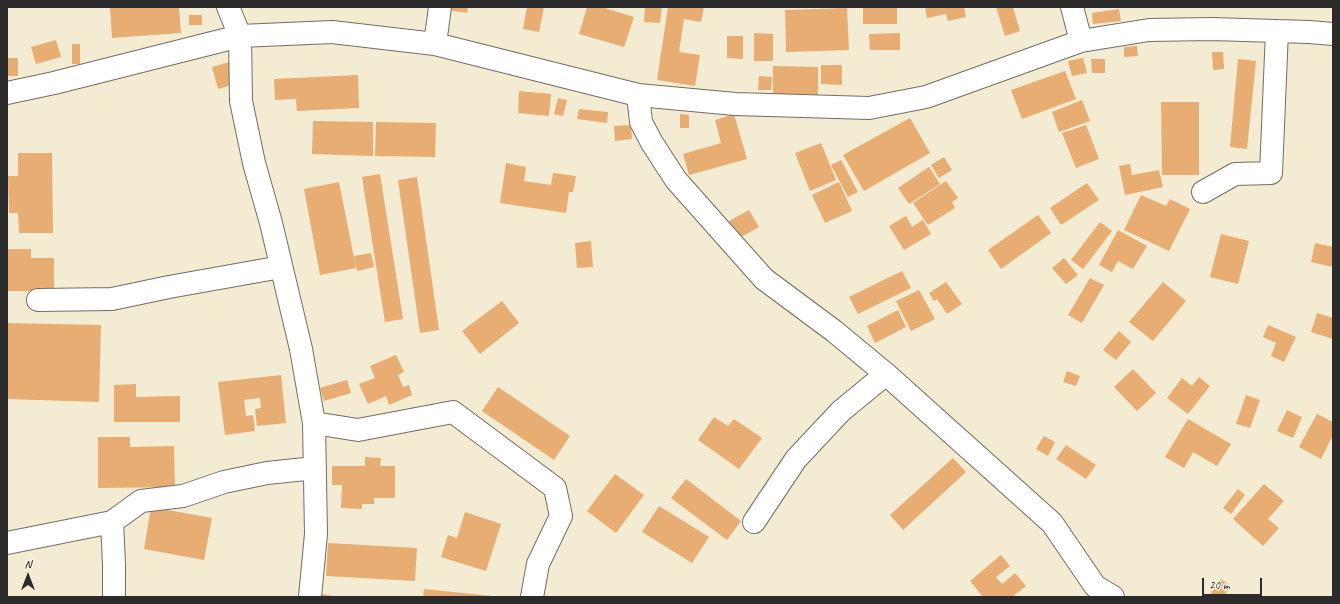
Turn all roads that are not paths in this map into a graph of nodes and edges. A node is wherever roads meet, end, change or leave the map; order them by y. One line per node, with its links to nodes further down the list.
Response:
1 (228, 7): 6 (street)
2 (440, 7): 8 (street)
3 (1072, 7): 7 (street)
4 (1277, 31): 5 (street); 7 (street); 11 (street)
5 (1333, 34)
6 (240, 36): 8 (street); 9 (street); 12 (street)
7 (1081, 41): 10 (street)
8 (435, 44): 10 (street)
9 (7, 93)
10 (638, 95): 14 (street)
11 (1203, 192)
12 (281, 267): 13 (street); 15 (street)
13 (38, 300)
14 (886, 374): 18 (street); 23 (street)
15 (314, 423): 16 (street); 22 (street)
16 (315, 468): 17 (street); 21 (street)
17 (112, 522): 19 (street); 20 (street)
18 (754, 522)
19 (7, 543)
20 (114, 597)
21 (310, 597)
22 (532, 597)
23 (1113, 597)

